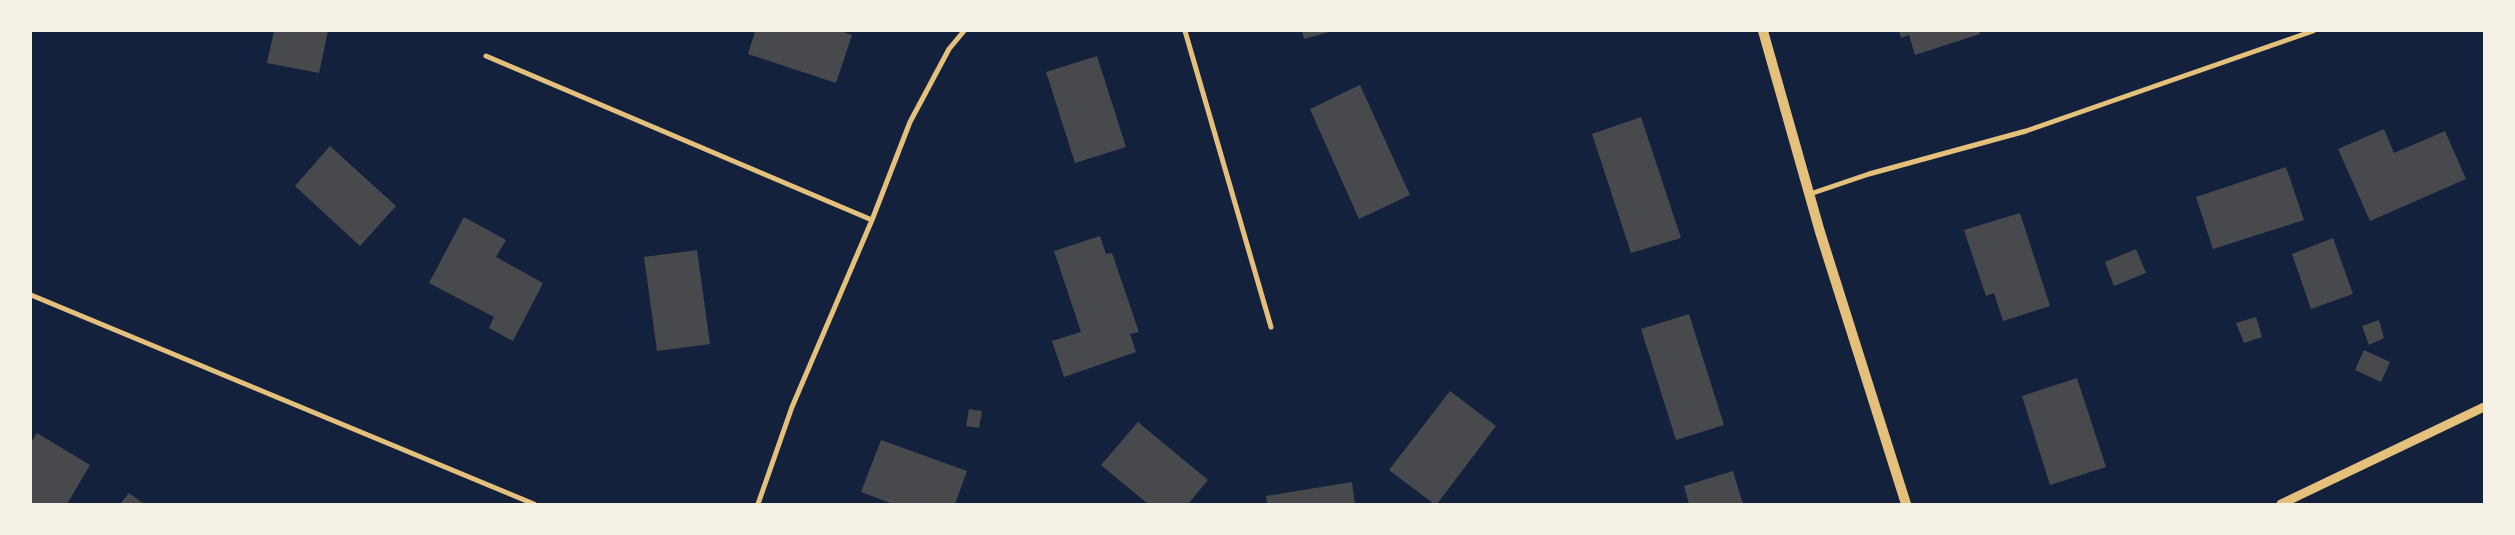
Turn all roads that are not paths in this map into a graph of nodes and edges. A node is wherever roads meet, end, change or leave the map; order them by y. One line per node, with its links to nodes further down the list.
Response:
1 (964, 31): 7 (street)
2 (1185, 31): 9 (street)
3 (1763, 31): 6 (main road)
4 (2313, 31): 6 (street)
5 (486, 56): 7 (street)
6 (1809, 194): 13 (main road)
7 (872, 220): 12 (street)
8 (31, 295): 11 (street)
9 (1271, 327)
10 (2484, 407): 14 (street)
11 (534, 504)
12 (758, 504)
13 (1906, 504)
14 (2280, 504)

